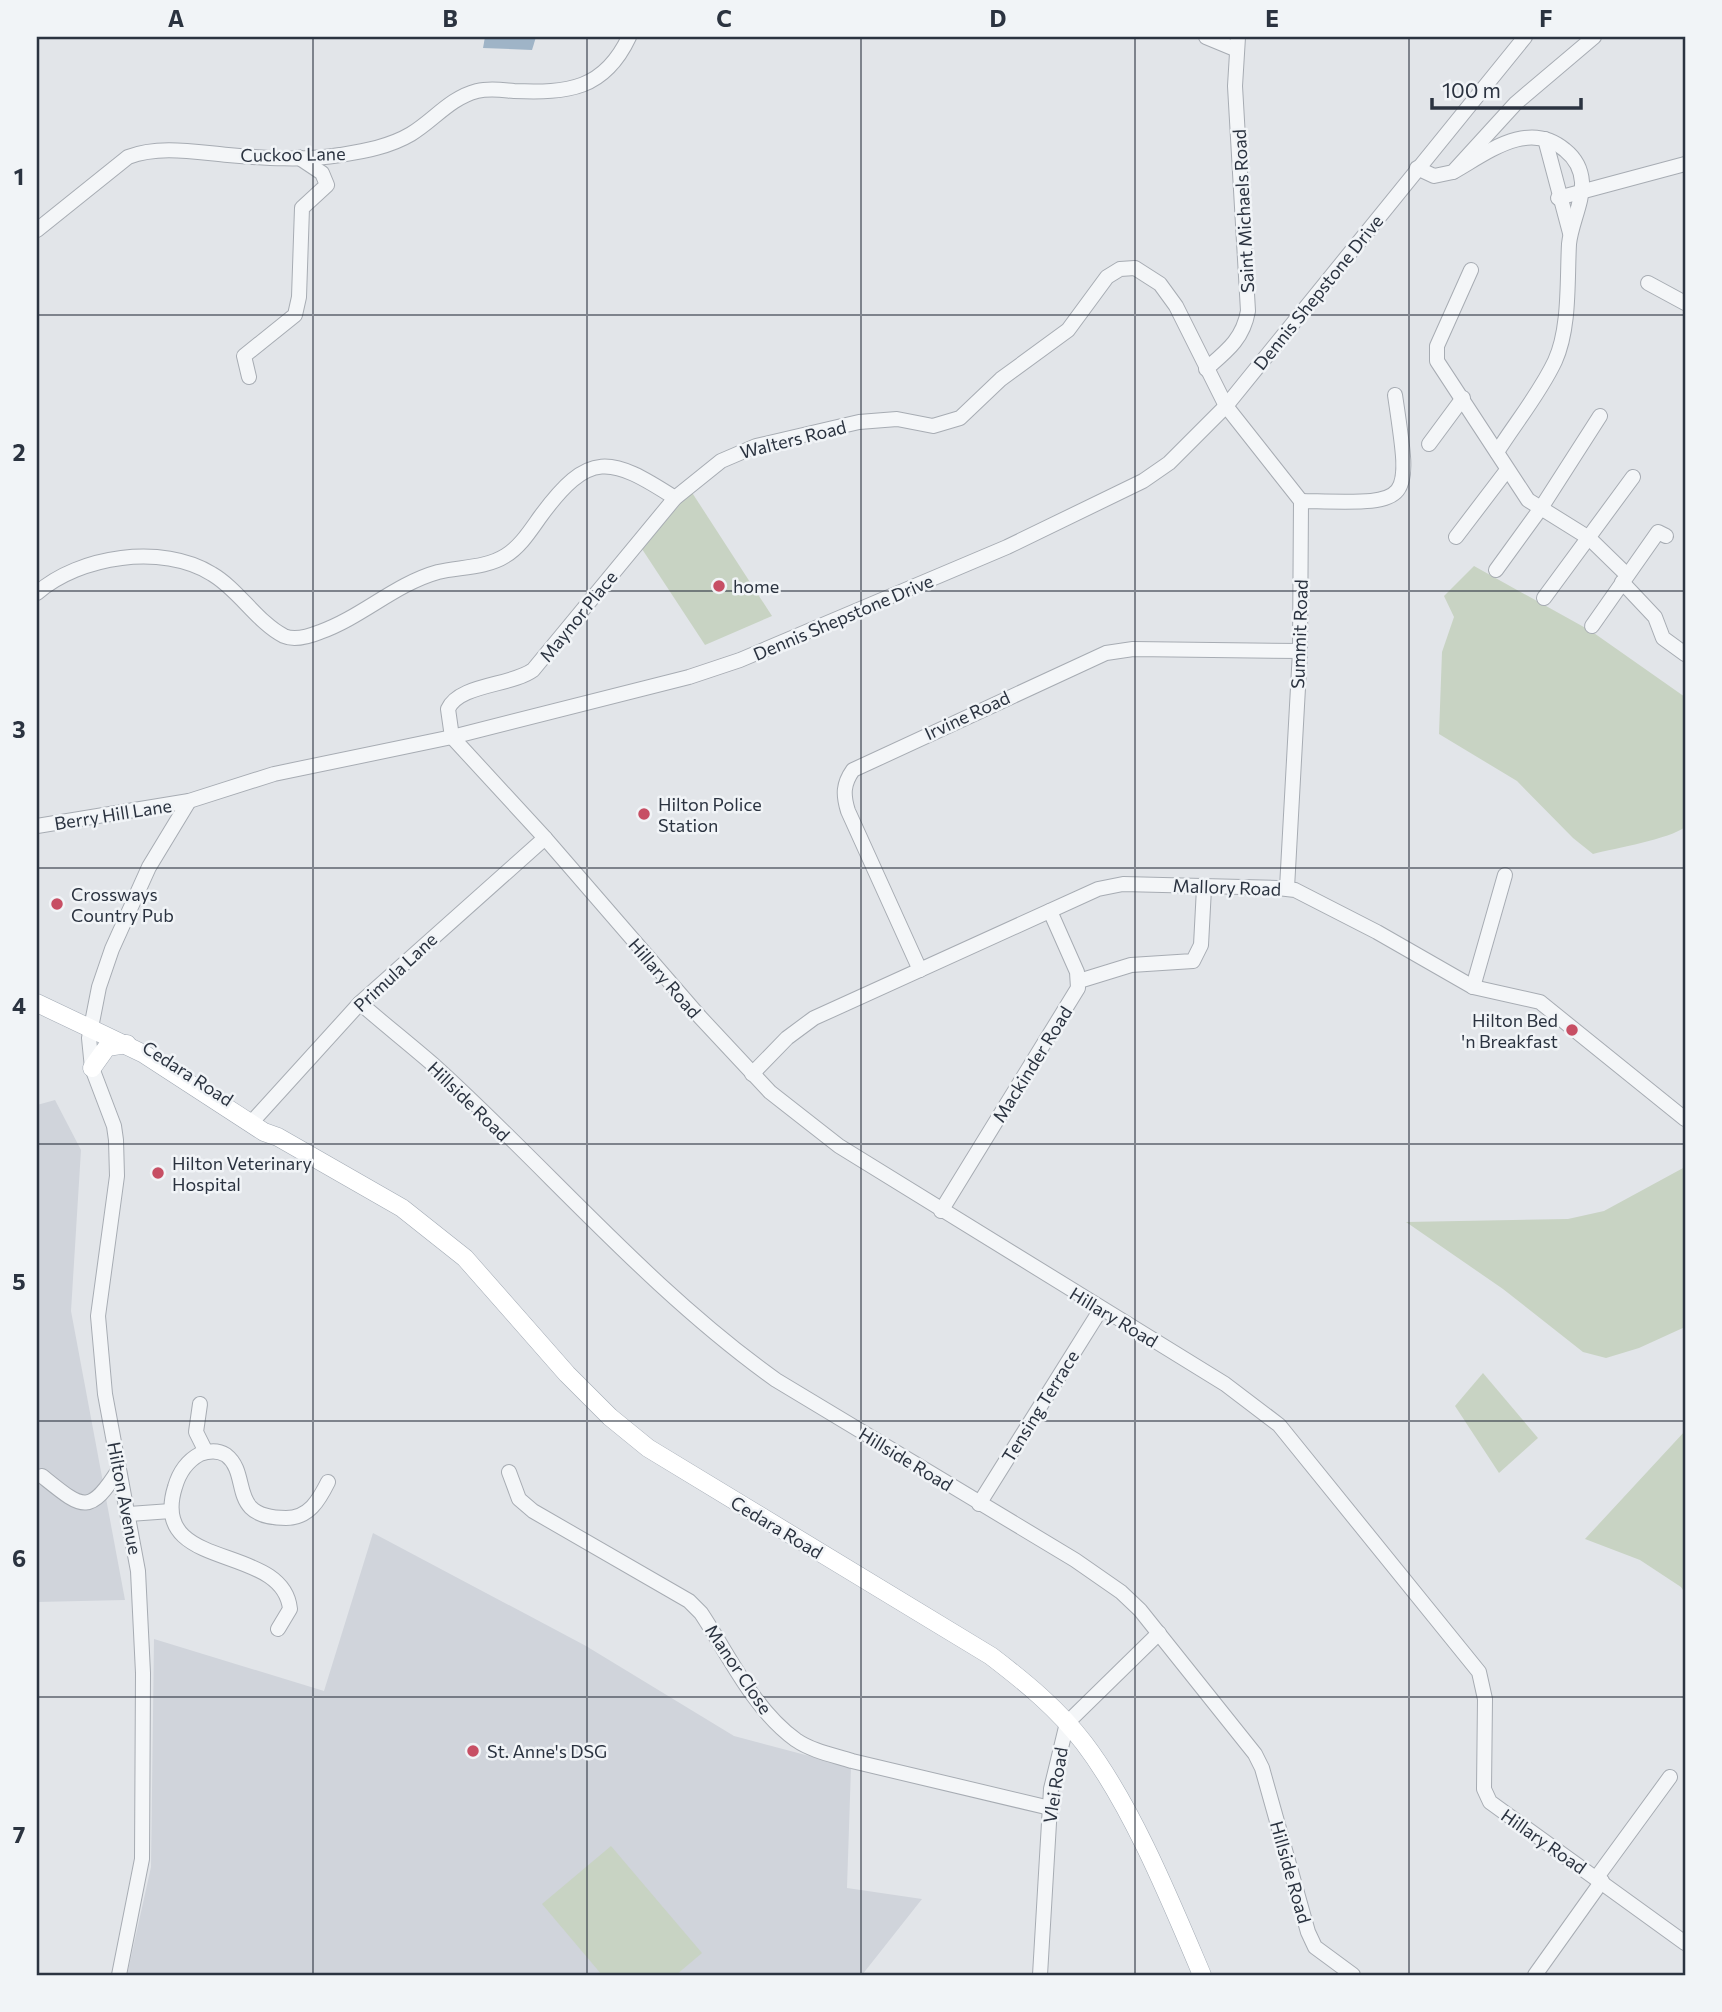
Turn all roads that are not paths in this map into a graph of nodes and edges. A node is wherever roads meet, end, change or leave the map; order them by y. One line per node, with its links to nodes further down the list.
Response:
1 (629, 37): 7 (street, Cuckoo Lane)
2 (1206, 37): 5 (street)
3 (1525, 37): 9 (street, Dennis Shepstone Drive)
4 (1594, 37): 10 (street)
5 (1237, 43): 18 (street, Saint Michaels Road)
6 (1545, 139): 10 (street); 11 (street); 12 (street)
7 (296, 156): 13 (street, Cuckoo Lane); 19 (street)
8 (1685, 164): 11 (street)
9 (1417, 168): 10 (street); 22 (street, Dennis Shepstone Drive)
10 (1453, 172)
11 (1581, 193): 12 (street); 14 (street)
12 (1558, 198): 14 (street)
13 (37, 230)
14 (1570, 234): 25 (street)
15 (1471, 270): 21 (street)
16 (1648, 283): 17 (street)
17 (1685, 303)
18 (1206, 369): 22 (street, Walters Road); 28 (street, Walters Road)
19 (249, 377)
20 (1395, 396): 29 (street)
21 (1464, 398): 24 (street); 25 (street)
22 (1226, 406): 29 (street); 41 (street, Dennis Shepstone Drive)
23 (1600, 416): 30 (street)
24 (1429, 444)
25 (1497, 452): 26 (street)
26 (1507, 470): 30 (street); 32 (street)
27 (1633, 477): 33 (street)
28 (675, 498): 36 (street); 41 (street, Maynor Place)
29 (1301, 501): 39 (street, Summit Road)
30 (1541, 509): 33 (street); 34 (street)
31 (1666, 536): 35 (street)
32 (1456, 537)
33 (1589, 538): 35 (street); 37 (street)
34 (1496, 570)
35 (1624, 578): 38 (street); 40 (street)
36 (37, 593)
37 (1544, 598)
38 (1592, 626)
39 (1300, 651): 47 (street, Summit Road); 49 (street, Irvine Road)
40 (1685, 654)
41 (452, 737): 42 (street, Dennis Shepstone Drive); 44 (street, Hillary Road)
42 (189, 801): 43 (street, Berry Hill Lane); 55 (street)
43 (37, 826)
44 (545, 838): 54 (street, Primula Lane); 58 (street, Hillary Road)
45 (1505, 875): 51 (street)
46 (1204, 887): 47 (street, Mallory Road); 48 (street, Mallory Road); 50 (street)
47 (1287, 888): 51 (street, Mallory Road)
48 (1050, 911): 49 (street, Mallory Road); 50 (street)
49 (920, 970): 58 (street, Mallory Road)
50 (1079, 981): 61 (street, Mackinder Road)
51 (1473, 987): 59 (street, Mallory Road)
52 (37, 993): 55 (main road)
53 (37, 1003): 55 (main road)
54 (360, 1003): 60 (street, Primula Lane); 69 (street, Hillside Road)
55 (92, 1021): 56 (main road, Cedara Road); 57 (street, Hilton Avenue); 60 (main road, Cedara Road)
56 (127, 1044): 57 (main road); 60 (main road, Cedara Road)
57 (92, 1068): 65 (street, Hilton Avenue)
58 (752, 1074): 61 (street, Hillary Road)
59 (1685, 1119)
60 (253, 1120): 74 (main road, Cedara Road)
61 (941, 1211): 62 (street, Hillary Road)
62 (1101, 1309): 69 (street, Tensing Terrace); 77 (street, Hillary Road)
63 (200, 1404): 64 (street)
64 (206, 1452): 68 (street); 70 (street)
65 (119, 1469): 67 (street); 71 (street, Hilton Avenue)
66 (509, 1472): 76 (street, Manor Close)
67 (42, 1476)
68 (328, 1482)
69 (979, 1504): 73 (street, Hillside Road)
70 (171, 1511): 71 (street); 72 (street)
71 (129, 1514): 79 (street, Hilton Avenue)
72 (278, 1629)
73 (1159, 1633): 74 (street, Vlei Road); 82 (street, Hillside Road)
74 (1067, 1723): 76 (street, Vlei Road); 81 (main road, Cedara Road)
75 (1670, 1777): 77 (street)
76 (1050, 1808): 80 (street, Vlei Road)
77 (1599, 1879): 78 (street, Hillary Road); 83 (street)
78 (1685, 1943)
79 (119, 1975)
80 (1040, 1975)
81 (1202, 1975)
82 (1353, 1975)
83 (1535, 1975)

